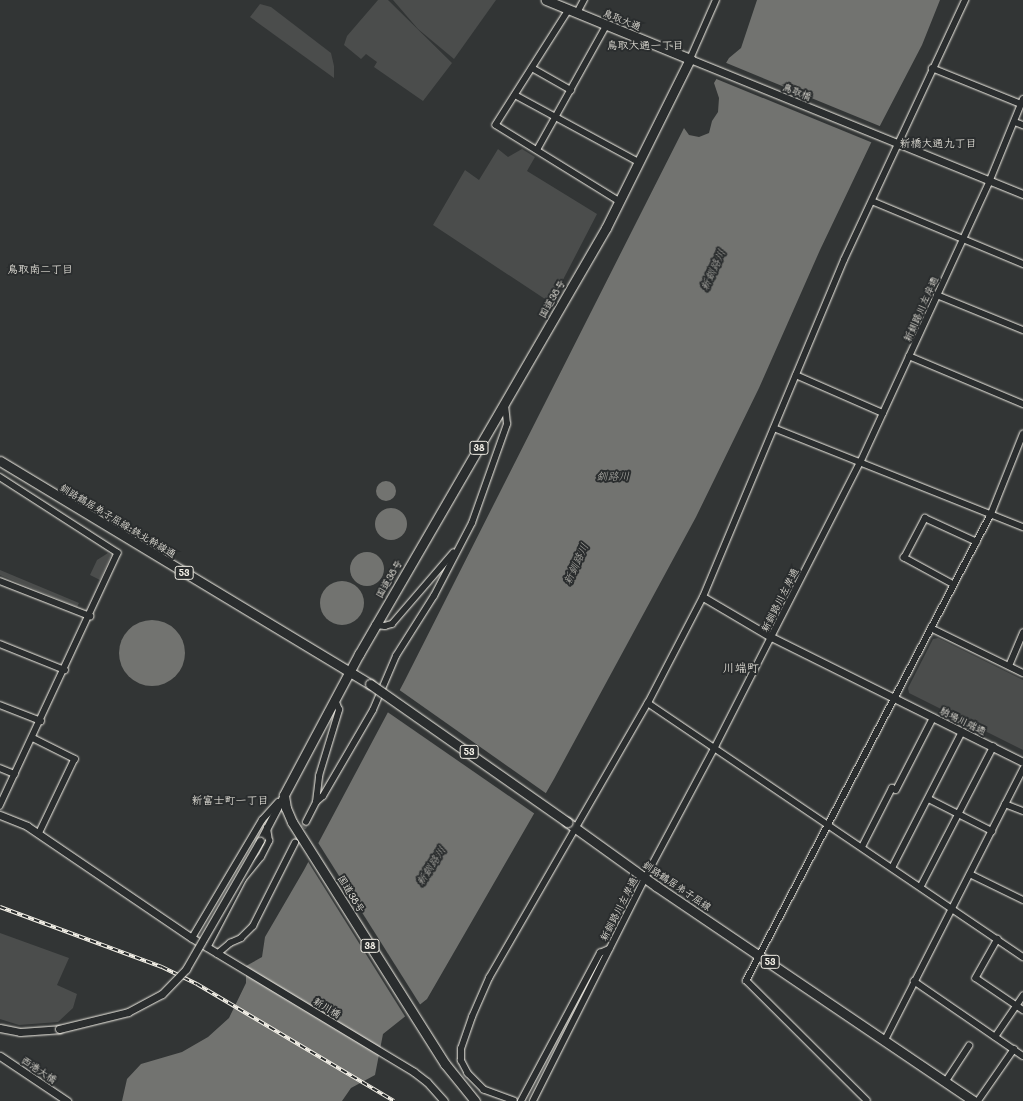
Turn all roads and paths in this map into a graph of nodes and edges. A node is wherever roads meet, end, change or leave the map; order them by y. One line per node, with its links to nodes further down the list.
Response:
1 (546, 0): 5 (main road, 鳥取大通)
2 (584, 0): 5 (street)
3 (716, 0): 7 (street)
4 (965, 0): 9 (street)
5 (573, 12): 6 (main road, 鳥取大通); 8 (street)
6 (606, 26): 7 (main road, 鳥取大通); 10 (street)
7 (690, 59): 16 (street, 鳥取橋); 18 (main road, 国道38号 / 38)
8 (532, 68): 10 (street); 11 (street)
9 (932, 68): 12 (street); 16 (street)
10 (571, 90): 13 (street)
11 (515, 95): 13 (street); 17 (street)
12 (1022, 101): 14 (street, 新釧路川左岸通)
13 (556, 116): 17 (street); 18 (street)
14 (1014, 122): 15 (street); 19 (street, 新釧路川左岸通)
15 (1023, 125)
16 (898, 144): 19 (street, 鳥取橋); 22 (street)
17 (537, 150): 21 (street)
18 (639, 162): 21 (main road, 国道38号 / 38)
19 (990, 180): 20 (street, 鳥取橋); 23 (street, 新釧路川左岸通)
20 (1023, 194)
21 (619, 201): 29 (main road, 国道38号 / 38)
22 (872, 202): 23 (street); 28 (street)
23 (963, 240): 24 (street); 25 (street, 新釧路川左岸通)
24 (1023, 264)
25 (937, 295): 26 (street); 27 (street, 新釧路川左岸通)
26 (1023, 330)
27 (909, 356): 30 (street); 31 (street, 新釧路川左岸通)
28 (796, 376): 31 (street); 32 (street)
29 (506, 402): 40 (street); 45 (main road, 国道38号 / 38)
30 (1023, 404)
31 (883, 413): 35 (street, 新釧路川左岸通)
32 (774, 428): 35 (street); 43 (street)
33 (1023, 434): 37 (street)
34 (0, 461): 52 (main road, 釧路鶴居弟子屈線:鉄北幹線通 / 53)
35 (861, 462): 37 (street); 48 (street, 新釧路川左岸通)
36 (0, 477): 44 (street)
37 (991, 514): 38 (street); 39 (street)
38 (1023, 527)
39 (977, 542): 42 (street); 42 (street)
40 (460, 546): 45 (street); 71 (street)
41 (0, 581): 44 (street)
42 (954, 585): 46 (street)
43 (703, 597): 48 (street, 駒場川端通); 57 (street)
44 (90, 616): 51 (street)
45 (375, 625): 52 (main road, 国道38号 / 38)
46 (931, 628): 50 (street); 55 (street)
47 (1023, 633): 50 (street)
48 (771, 637): 55 (street, 駒場川端通); 63 (street, 新釧路川左岸通)
49 (0, 644): 51 (street)
50 (1009, 666): 53 (street)
51 (65, 670): 60 (street)
52 (349, 671): 54 (main road, 釧路鶴居弟子屈線:鉄北幹線通 / 53); 56 (main road, 国道38号 / 38)
53 (1023, 673)
54 (370, 684): 80 (main road, 釧路鶴居弟子屈線 / 53, bridge)
55 (894, 698): 59 (street, 駒場川端通); 78 (street)
56 (334, 700): 69 (main road, 国道38号 / 38); 71 (street)
57 (648, 703): 63 (street); 80 (street)
58 (0, 705): 60 (street)
59 (932, 718): 61 (street, 駒場川端通); 84 (street)
60 (41, 721): 62 (street)
61 (962, 732): 64 (street, 駒場川端通); 70 (street)
62 (33, 738): 68 (street); 82 (street)
63 (715, 747): 78 (street); 87 (street, 新釧路川左岸通)
64 (992, 747): 65 (street, 駒場川端通); 75 (street)
65 (1023, 762)
66 (0, 768): 68 (street)
67 (1023, 769): 72 (street)
68 (15, 774): 73 (street)
69 (284, 795): 79 (street); 91 (street); 112 (main road, 国道38号 / 38)
70 (929, 799): 75 (street); 85 (street)
71 (316, 802): 77 (street)
72 (1006, 804): 74 (street); 81 (street)
73 (0, 806)
74 (1023, 812)
75 (958, 814): 81 (street); 88 (street)
76 (0, 815): 82 (street, 新川橋)
77 (306, 822)
78 (828, 824): 84 (street); 96 (street)
79 (267, 828): 93 (street); 102 (street, bridge)
80 (577, 829): 87 (main road, 釧路鶴居弟子屈線 / 53); 113 (street)
81 (992, 831): 86 (street)
82 (39, 834): 91 (street, 新川橋)
83 (295, 844): 95 (street)
84 (862, 847): 85 (street)
85 (892, 868): 88 (street)
86 (970, 874): 89 (street); 90 (street)
87 (645, 878): 94 (street, 新釧路川左岸通); 96 (main road, 釧路鶴居弟子屈線 / 53)
88 (921, 886): 90 (street)
89 (1023, 900)
90 (953, 908): 92 (street); 98 (street)
91 (192, 938): 93 (street, 新川橋)
92 (998, 939): 97 (street); 100 (street)
93 (207, 948): 95 (street, 新川橋)
94 (609, 949): 114 (street); 115 (street, 新釧路川左岸通)
95 (217, 954): 111 (street, 新川橋)
96 (760, 955): 104 (main road, 釧路鶴居弟子屈線 / 53); 116 (street)
97 (1023, 956)
98 (914, 981): 103 (street); 104 (street)
99 (1023, 996): 100 (street)
100 (1016, 1005): 101 (street); 103 (street)
101 (1023, 1010)
102 (0, 1028)
103 (995, 1037): 106 (street)
104 (885, 1040): 109 (main road, 釧路鶴居弟子屈線 / 53)
105 (969, 1046): 109 (street)
106 (1014, 1049): 108 (street); 118 (street)
107 (0, 1056): 110 (street, 西港大橋)
108 (1023, 1056)
109 (946, 1081): 117 (main road, 釧路鶴居弟子屈線 / 53)
110 (67, 1101)
111 (444, 1101)
112 (475, 1101)
113 (514, 1101)
114 (521, 1101)
115 (532, 1101)
116 (867, 1101)
117 (974, 1101)
118 (978, 1101)

